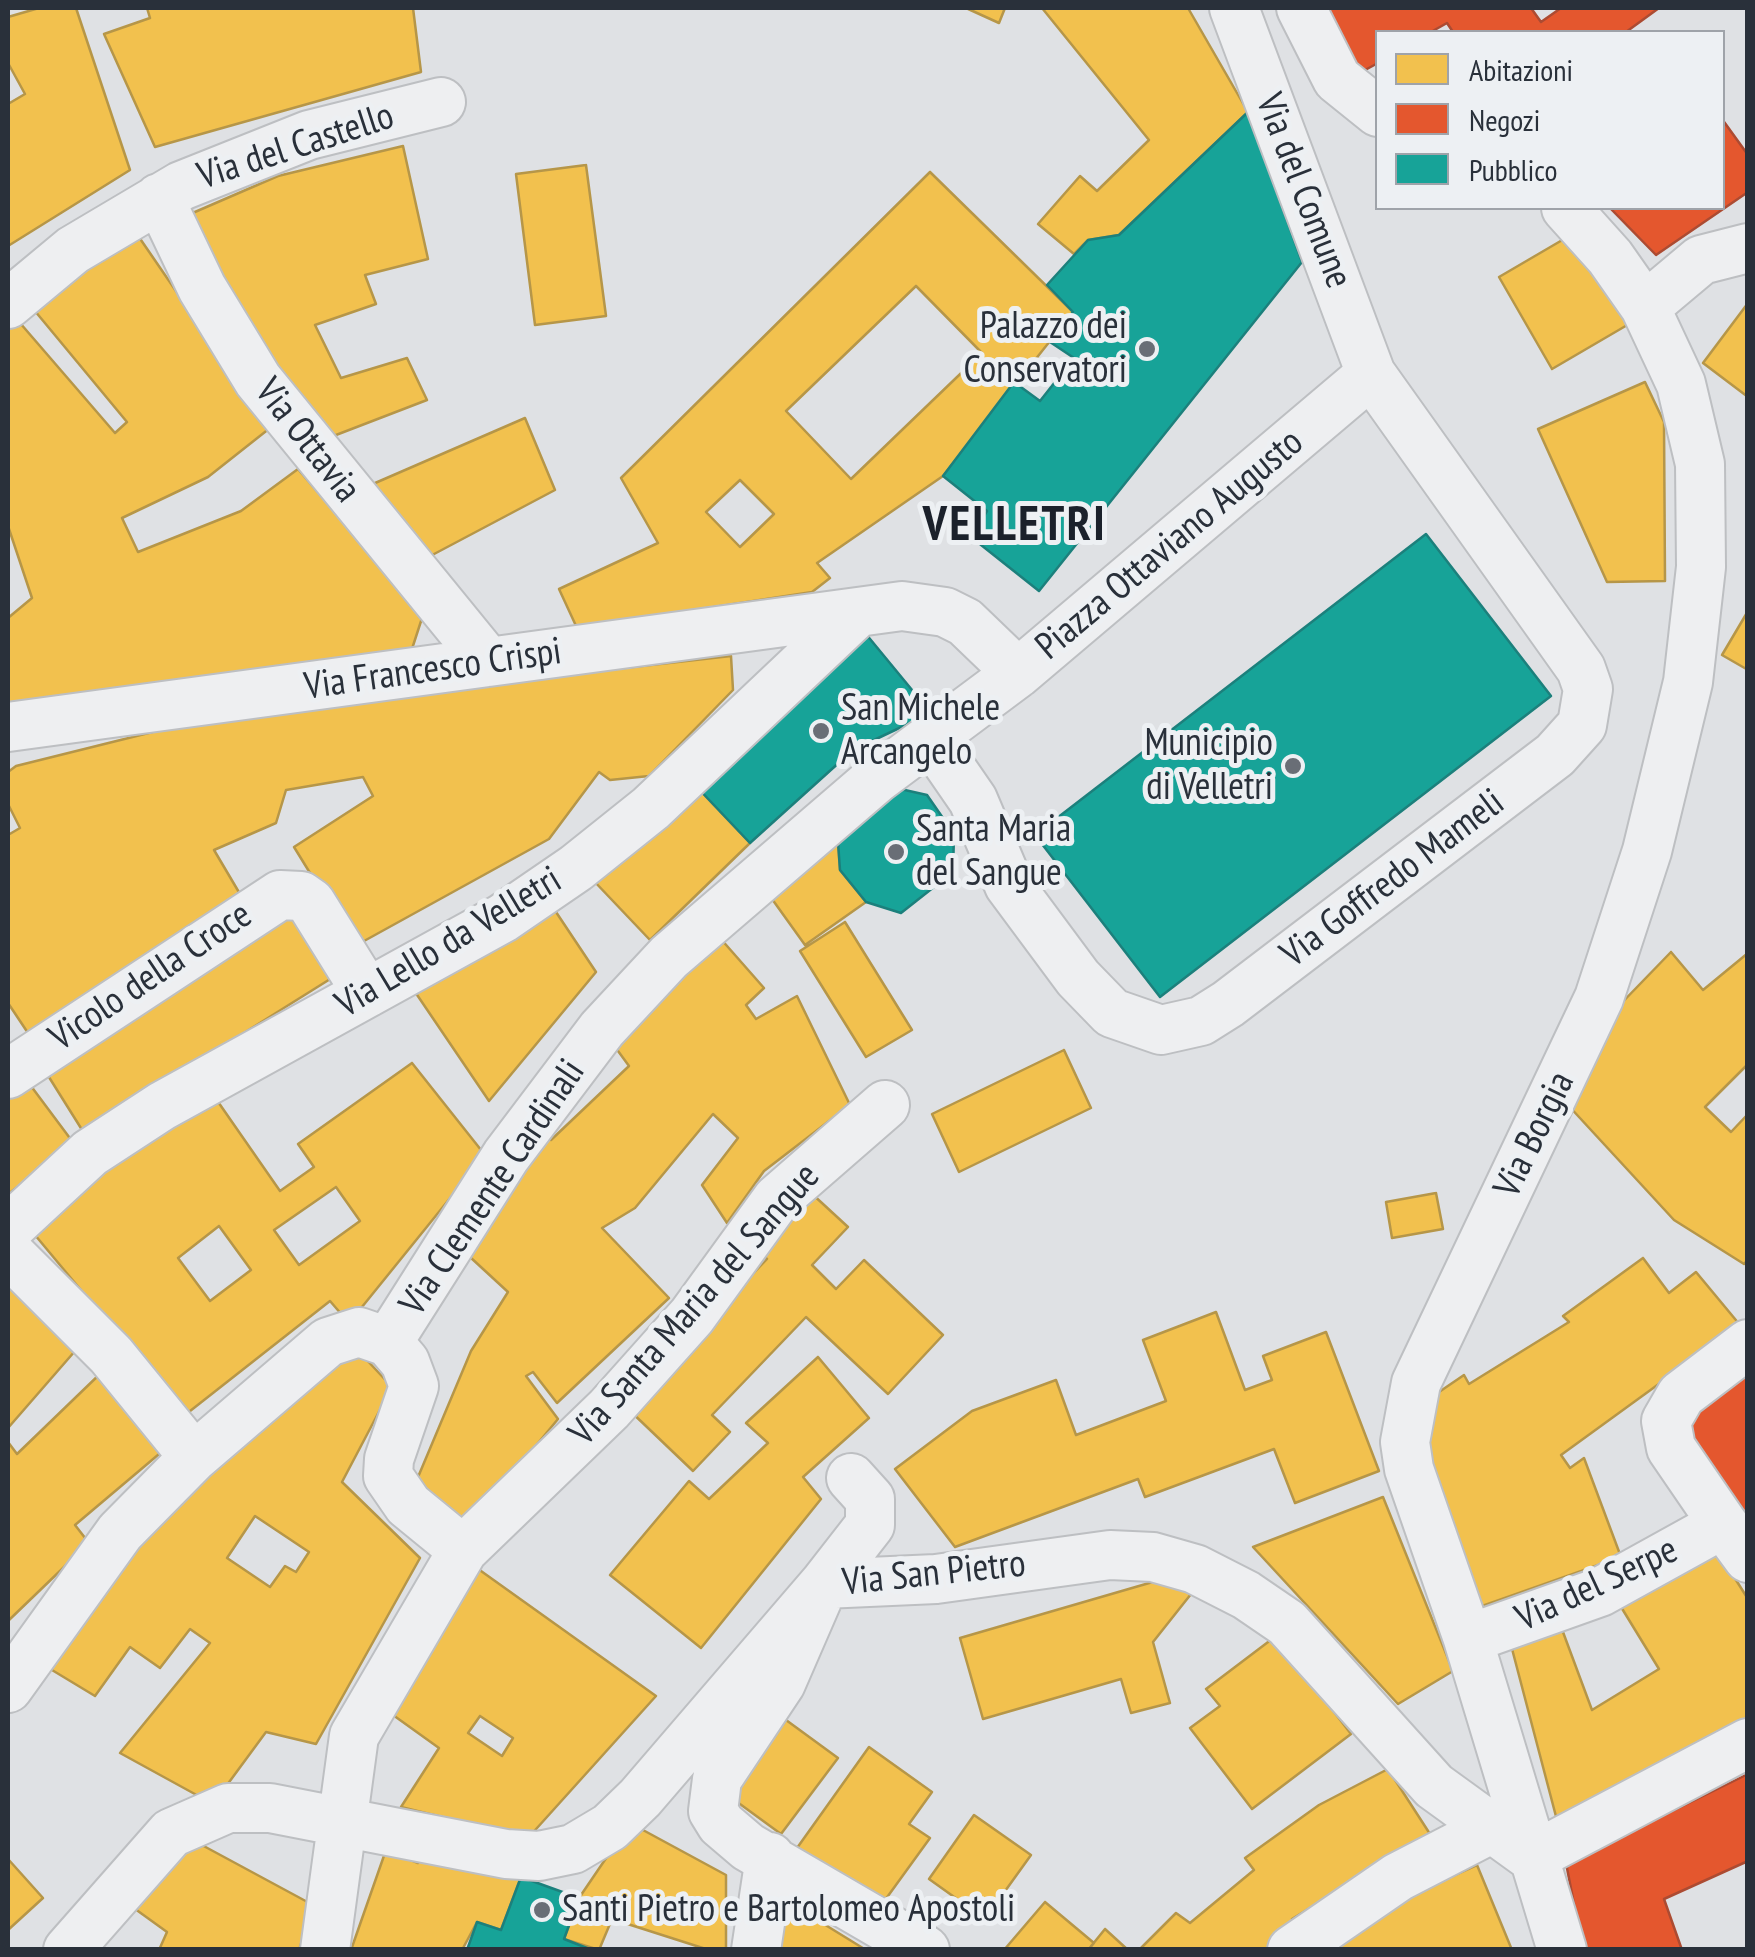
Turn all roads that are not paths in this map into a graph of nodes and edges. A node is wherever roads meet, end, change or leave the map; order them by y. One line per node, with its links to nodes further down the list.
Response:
1 (1234, 8): 10 (street, Via del Comune)
2 (1301, 8): 4 (street)
3 (441, 102): 5 (street, Via del Castello)
4 (1375, 110)
5 (159, 198): 8 (street, Via del Castello); 12 (street, Via Ottavia)
6 (1568, 210): 9 (street, Via Borgia)
7 (1748, 248): 9 (street)
8 (8, 304)
9 (1645, 306): 28 (street, Via Borgia)
10 (1372, 374): 13 (street, Piazza Ottaviano Augusto); 15 (street, Via Goffredo Mameli)
11 (858, 612): 12 (street, Via Francesco Crispi); 13 (street, Piazza Ottaviano Augusto); 16 (street, Via Lello da Velletri)
12 (488, 662): 14 (street, Via Francesco Crispi)
13 (1018, 674): 15 (street, Via Clemente Cardinali)
14 (8, 727)
15 (931, 739): 21 (street, Via Clemente Cardinali)
16 (367, 993): 17 (street, Vicolo della Croce); 19 (street, Via Lello da Velletri)
17 (8, 1074)
18 (885, 1104): 26 (street, Via Santa Maria del Sangue)
19 (8, 1229)
20 (8, 1252): 23 (street)
21 (388, 1342): 23 (street); 26 (street, Via Clemente Cardinali)
22 (1748, 1344): 25 (street, Via del Serpe)
23 (194, 1457): 29 (street)
24 (851, 1478): 27 (street)
25 (1735, 1541): 28 (street, Via del Serpe)
26 (463, 1550): 31 (street)
27 (824, 1584): 31 (street, Via San Pietro); 32 (street, Via San Pietro); 33 (street)
28 (1468, 1639): 34 (street, Via Borgia)
29 (8, 1688)
30 (1748, 1742): 34 (street)
31 (342, 1820): 35 (street, Via San Pietro); 36 (street)
32 (1489, 1830): 34 (street, Via San Pietro); 39 (street)
33 (770, 1857): 37 (street); 38 (street)
34 (1532, 1857): 40 (street, Via Borgia)
35 (68, 1950)
36 (325, 1950)
37 (756, 1950)
38 (925, 1950)
39 (1292, 1950)
40 (1562, 1950)

